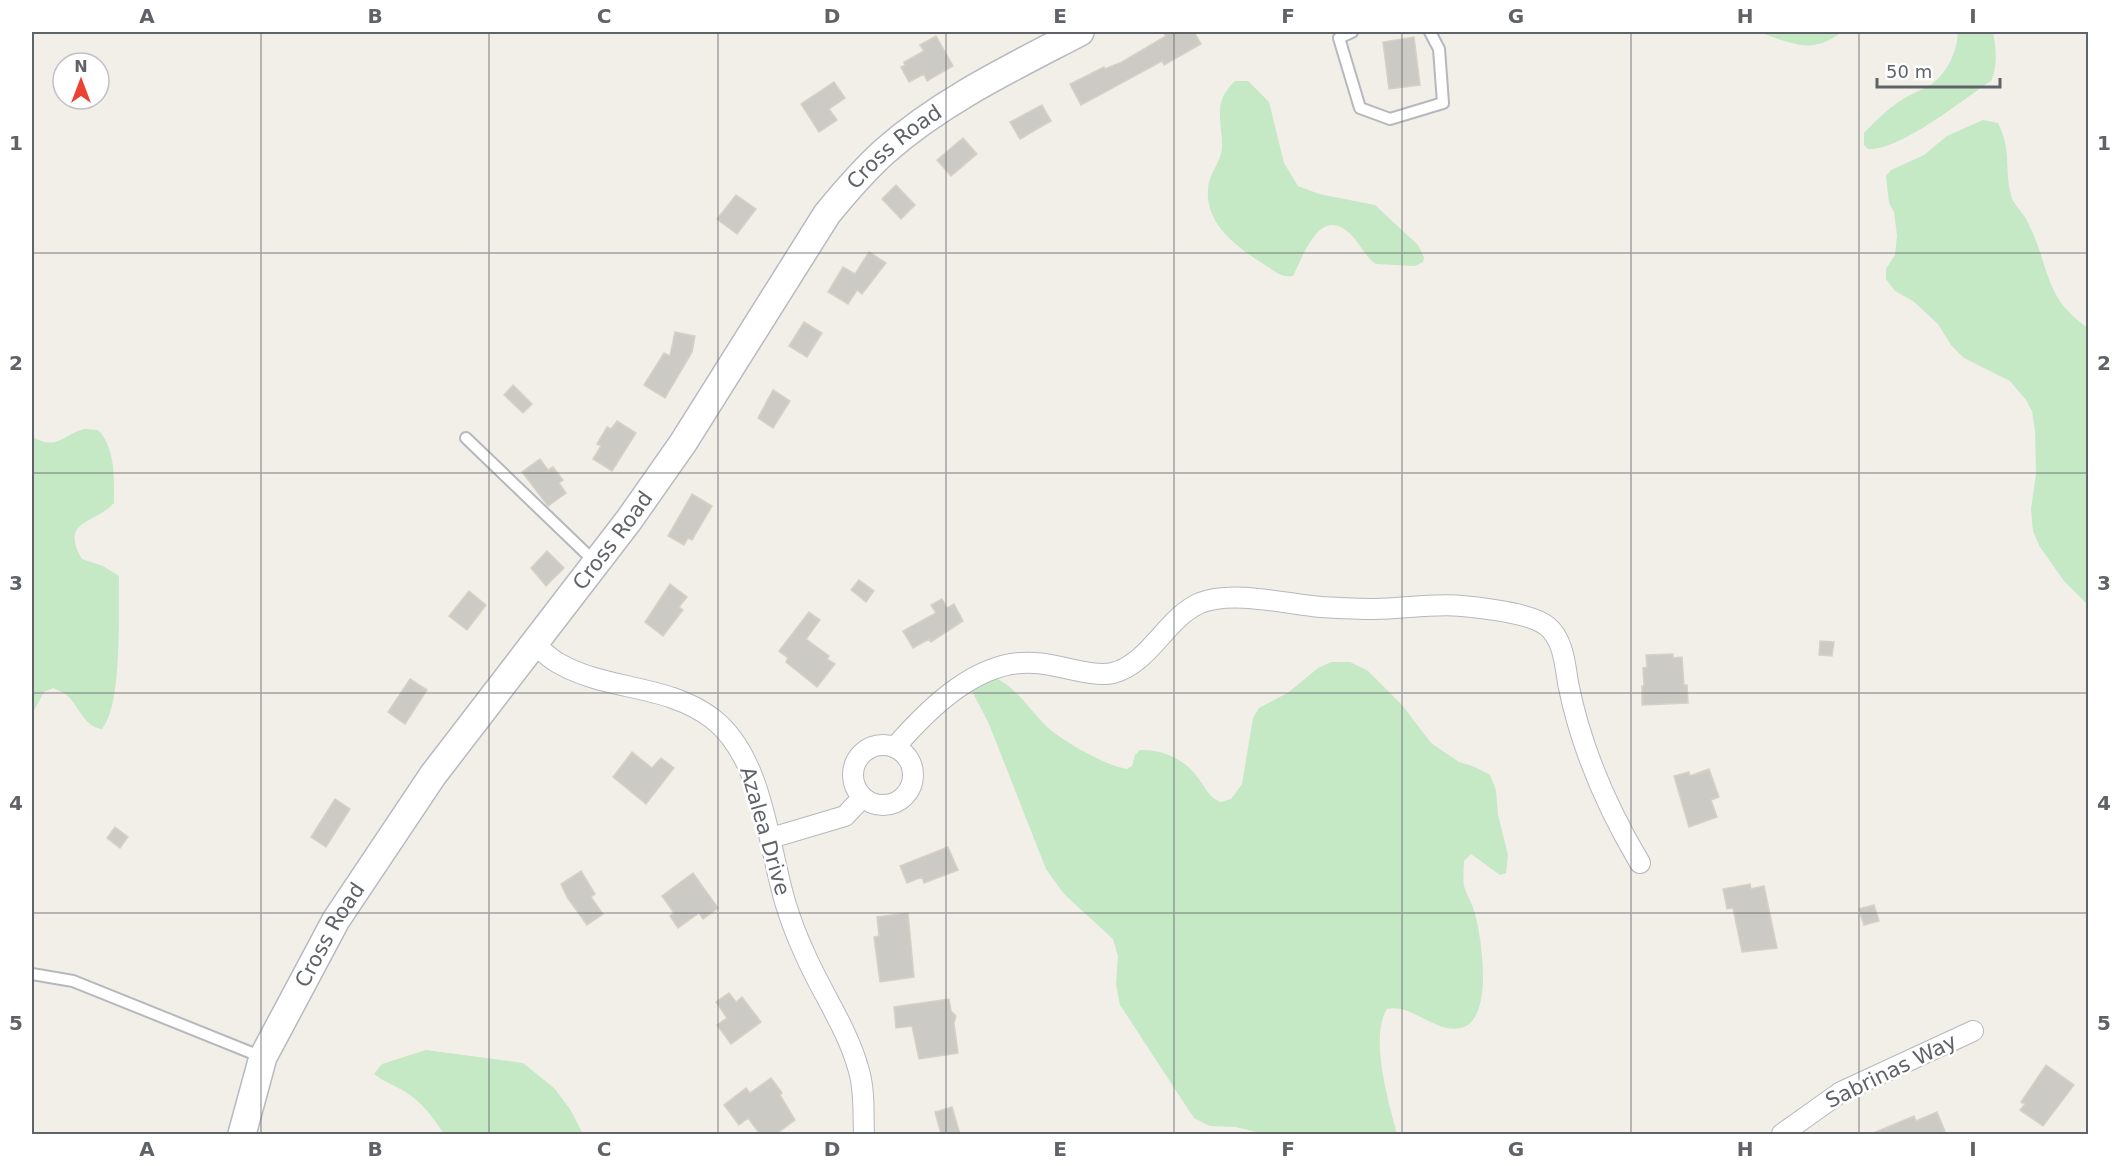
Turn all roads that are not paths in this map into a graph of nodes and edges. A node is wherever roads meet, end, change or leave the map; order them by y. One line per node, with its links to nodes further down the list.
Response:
1 (1080, 32): 5 (street, Cross Road)
2 (1352, 32): 3 (lane)
3 (1430, 32)
4 (466, 438): 5 (lane)
5 (596, 563): 6 (street, Cross Road)
6 (535, 645): 9 (street, Azalea Drive); 13 (street, Cross Road)
7 (895, 747): 8 (street); 8 (street); 10 (street)
8 (862, 798): 9 (street)
9 (771, 838): 15 (street, Azalea Drive)
10 (1640, 863)
11 (32, 974): 13 (lane)
12 (1973, 1031): 16 (street, Sabrinas Way)
13 (263, 1057): 14 (street, Cross Road)
14 (242, 1134)
15 (864, 1134)
16 (1782, 1134)

